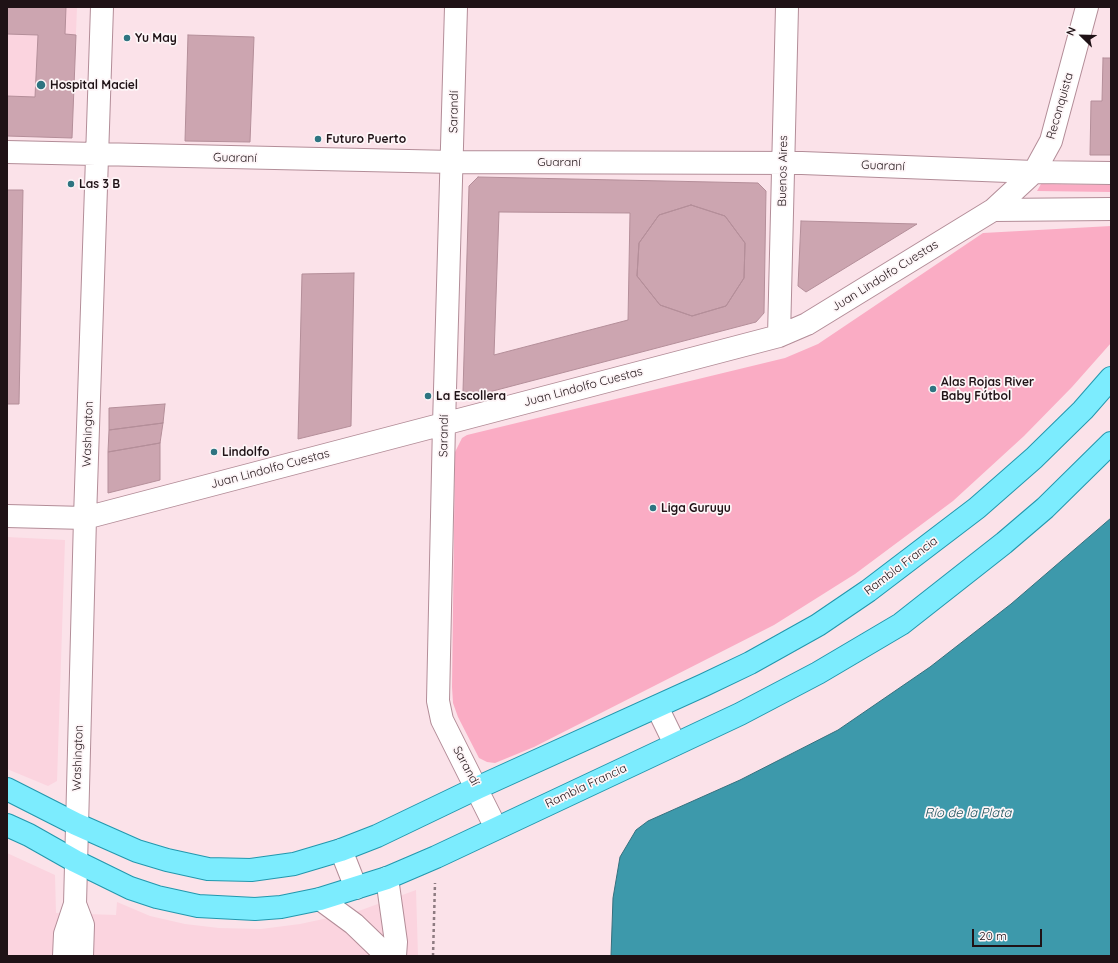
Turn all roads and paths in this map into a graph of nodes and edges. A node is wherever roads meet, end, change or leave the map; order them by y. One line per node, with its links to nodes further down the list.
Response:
1 (102, 7): 6 (street, Washington)
2 (456, 7): 7 (street, Sarandí)
3 (787, 7): 8 (street, Buenos Aires)
4 (1087, 7): 9 (street, Reconquista)
5 (7, 152): 6 (street, Guaraní)
6 (98, 155): 7 (street, Guaraní); 18 (street, Washington)
7 (452, 162): 8 (street, Guaraní); 15 (street, Sarandí)
8 (783, 163): 9 (street, Guaraní); 13 (street, Buenos Aires)
9 (1034, 172): 10 (street, Guaraní); 12 (street, Reconquista)
10 (1111, 173)
11 (1111, 209): 12 (street)
12 (994, 210): 13 (street, Juan Lindolfo Cuestas)
13 (779, 336): 15 (street, Juan Lindolfo Cuestas)
14 (1111, 378): 19 (main road, Rambla Francia)
15 (444, 424): 18 (street, Juan Lindolfo Cuestas); 21 (street, Sarandí)
16 (1111, 443): 20 (main road, Rambla Francia)
17 (7, 516): 18 (street, Juan Lindolfo Cuestas)
18 (85, 518): 23 (street, Washington)
19 (657, 707): 20 (street); 21 (main road, Rambla Francia)
20 (675, 744): 25 (main road, Rambla Francia)
21 (477, 788): 25 (street, Sarandí); 26 (main road, Rambla Francia)
22 (7, 789): 23 (main road, Rambla Francia)
23 (76, 824): 26 (main road, Rambla Francia); 28 (street, Washington)
24 (7, 825): 28 (main road, Rambla Francia)
25 (496, 828): 27 (main road, Rambla Francia)
26 (341, 850): 30 (street)
27 (436, 857): 29 (main road, Rambla Francia); 37 (path)
28 (75, 862): 31 (main road, Rambla Francia); 32 (street, Washington)
29 (387, 878): 30 (main road, Rambla Francia); 36 (street)
30 (356, 888): 31 (main road, Rambla Francia)
31 (320, 899): 35 (street)
32 (75, 904): 33 (street); 34 (street)
33 (64, 956)
34 (82, 956)
35 (385, 956)
36 (395, 956)
37 (433, 956)

